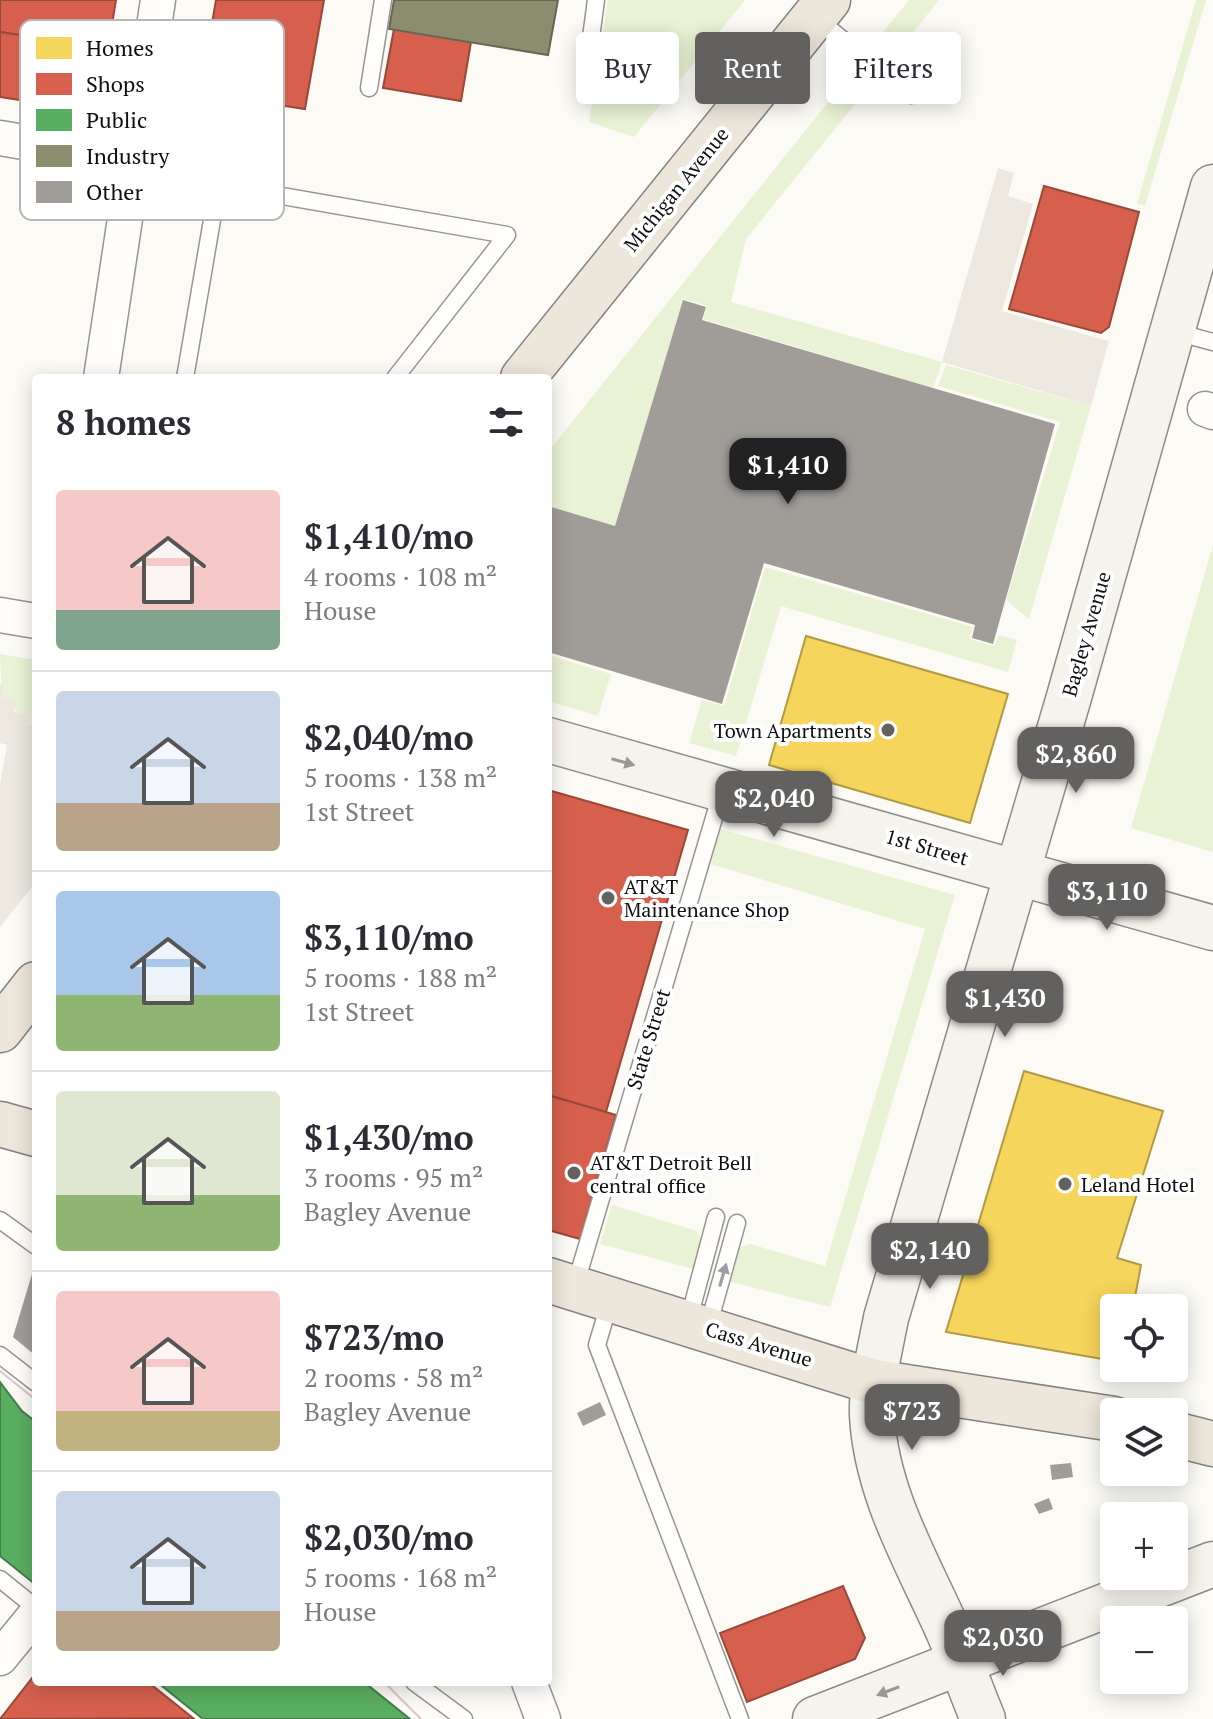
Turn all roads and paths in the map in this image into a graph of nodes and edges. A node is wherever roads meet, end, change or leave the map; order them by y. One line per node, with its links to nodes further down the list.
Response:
1 (158, 0): 5 (street)
2 (383, 0): 8 (lane)
3 (596, 0): 6 (lane)
4 (821, 8): 7 (lane); 20 (main road, Michigan Avenue)
5 (155, 20)
6 (592, 32)
7 (846, 32)
8 (369, 88)
9 (0, 138): 10 (street)
10 (20, 141)
11 (1213, 187): 15 (street, Bagley Avenue)
12 (284, 196): 19 (lane)
13 (125, 220): 17 (street)
14 (212, 220): 18 (lane)
15 (1171, 330): 16 (lane); 25 (street, Bagley Avenue)
16 (1213, 342)
17 (102, 374)
18 (186, 374)
19 (398, 374)
20 (526, 374)
21 (0, 615): 22 (street)
22 (32, 620)
23 (552, 741): 24 (street, 1st Street, one-way to 24)
24 (722, 790): 25 (street, 1st Street); 35 (lane, State Street)
25 (1018, 873): 26 (street, 1st Street); 39 (street, Bagley Avenue)
26 (1213, 928)
27 (32, 989): 28 (main road)
28 (0, 1030)
29 (0, 1124): 30 (main road)
30 (32, 1133)
31 (716, 1217): 36 (lane)
32 (0, 1220): 34 (lane)
33 (737, 1223): 36 (lane, one-way to 33)
34 (32, 1243)
35 (578, 1289): 36 (main road, Cass Avenue); 53 (lane, State Street)
36 (698, 1324): 39 (main road, Cass Avenue)
37 (0, 1355): 38 (lane)
38 (32, 1380)
39 (874, 1382): 40 (main road, Cass Avenue); 48 (street, Bagley Avenue)
40 (1100, 1417)
41 (1188, 1438): 42 (main road)
42 (1213, 1444)
43 (1213, 1564): 48 (street)
44 (0, 1579): 45 (lane)
45 (32, 1605)
46 (32, 1619): 47 (street)
47 (0, 1658)
48 (960, 1662): 54 (street, one-way to 54); 55 (street, Bagley Avenue)
49 (419, 1686): 51 (lane)
50 (531, 1686): 52 (street)
51 (464, 1719)
52 (543, 1719)
53 (740, 1719)
54 (815, 1719)
55 (983, 1719)

